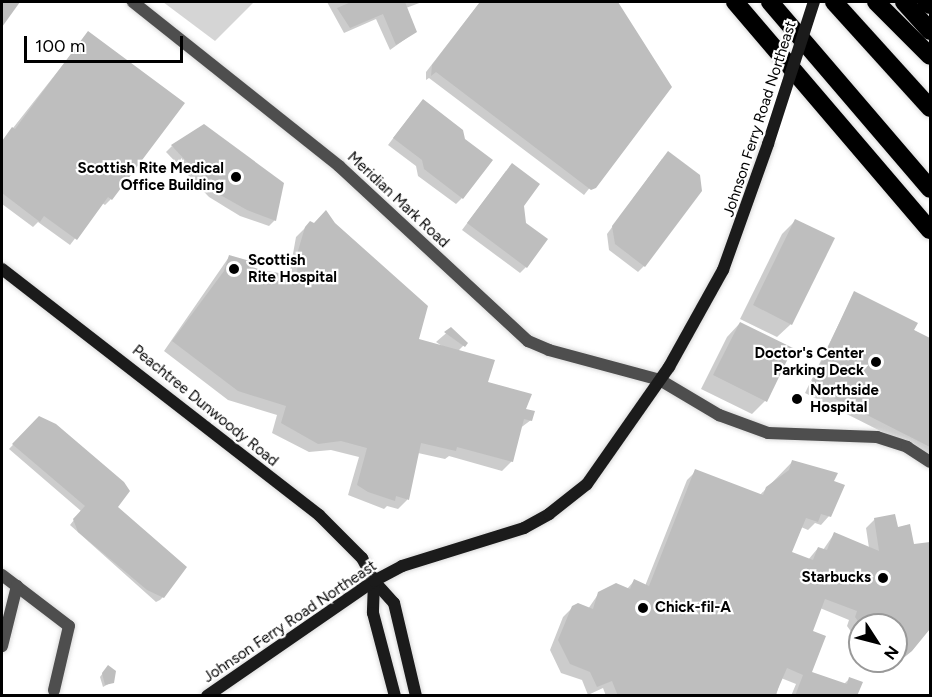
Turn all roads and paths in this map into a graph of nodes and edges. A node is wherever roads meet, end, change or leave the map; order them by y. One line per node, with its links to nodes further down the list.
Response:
1 (134, 2): 16 (street, Meridian Mark Road)
2 (735, 2): 14 (highway)
3 (770, 2): 13 (highway)
4 (814, 2): 16 (main road, Johnson Ferry Road Northeast, bridge)
5 (834, 2): 12 (highway)
6 (876, 2): 11 (highway)
7 (904, 2): 10 (highway)
8 (926, 2): 9 (highway)
9 (930, 4)
10 (930, 31)
11 (930, 56)
12 (930, 108)
13 (930, 189)
14 (930, 230)
15 (2, 269): 19 (main road, Peachtree Dunwoody Road)
16 (660, 380): 17 (street, Meridian Mark Road); 19 (main road, Johnson Ferry Road Northeast)
17 (930, 462)
18 (2, 574): 20 (street)
19 (374, 581): 23 (main road, Johnson Ferry Road Northeast); 24 (main road); 25 (main road, Peachtree Dunwoody Road)
20 (17, 586): 21 (street); 22 (street)
21 (2, 646)
22 (54, 690)
23 (207, 696)
24 (395, 696)
25 (416, 696)

